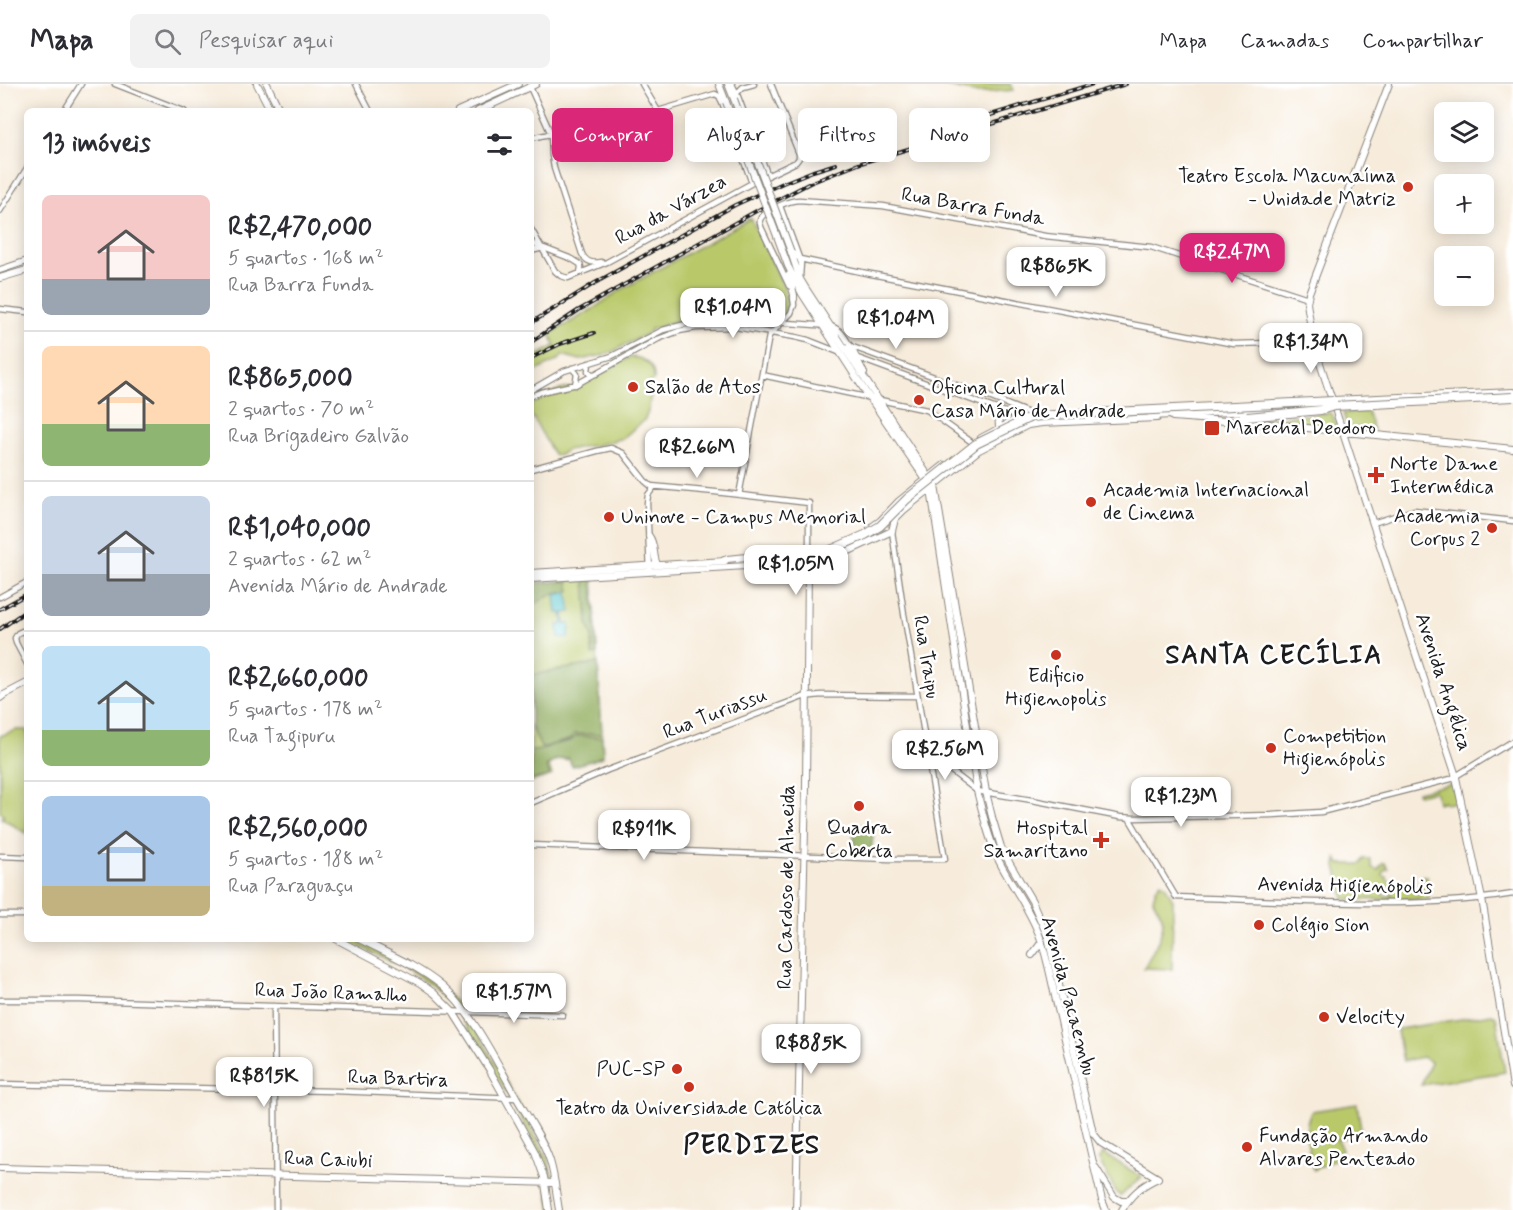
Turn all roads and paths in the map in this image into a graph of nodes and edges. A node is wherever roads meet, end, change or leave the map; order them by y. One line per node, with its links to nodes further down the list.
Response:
1 (81, 84): 17 (street)
2 (116, 84): 18 (street)
3 (257, 84): 19 (main road)
4 (267, 84): 20 (main road)
5 (356, 84): 21 (street)
6 (518, 84): 22 (main road)
7 (642, 84): 24 (street)
8 (718, 84): 16 (main road)
9 (731, 84): 14 (street); 15 (main road)
10 (754, 84): 14 (street)
11 (771, 84): 33 (street, Rua da Várzea)
12 (1389, 84): 53 (main road)
13 (533, 86): 23 (main road); 27 (street)
14 (746, 86): 15 (street)
15 (735, 96): 26 (street); 41 (main road, bridge)
16 (724, 102): 25 (street); 31 (street); 41 (main road, bridge)
17 (66, 108)
18 (176, 108)
19 (269, 108)
20 (279, 108)
21 (368, 108)
22 (467, 108)
23 (485, 108)
24 (656, 108)
25 (668, 108)
26 (740, 108)
27 (551, 134): 28 (street); 42 (street)
28 (534, 137)
29 (757, 162): 31 (street)
30 (763, 162): 33 (street)
31 (746, 166): 34 (street)
32 (24, 173): 36 (street)
33 (768, 176): 34 (street, Rua da Várzea)
34 (752, 183): 46 (street, Rua da Várzea)
35 (780, 206): 44 (street); 53 (street, Rua Barra Funda); 54 (street)
36 (0, 211)
37 (534, 233): 39 (street)
38 (534, 244): 39 (street)
39 (543, 248): 40 (street); 43 (street); 50 (street, Rua da Várzea)
40 (534, 250)
41 (787, 252): 44 (street); 47 (main road); 52 (main road)
42 (582, 254): 43 (street); 46 (street)
43 (572, 259): 50 (street)
44 (800, 259): 52 (street); 63 (street)
45 (24, 262): 48 (main road)
46 (607, 262): 50 (street, Rua da Várzea)
47 (788, 266): 54 (main road); 59 (main road)
48 (0, 270)
49 (24, 271): 51 (main road)
50 (580, 273)
51 (0, 278)
52 (800, 279): 60 (main road)
53 (1308, 298): 63 (main road, Avenida Angélica)
54 (794, 299): 58 (street)
55 (0, 309): 56 (street)
56 (24, 312)
57 (762, 321): 58 (street); 61 (street); 68 (street)
58 (781, 323): 59 (street); 62 (street)
59 (823, 326): 60 (street); 65 (main road)
60 (830, 326): 64 (street); 66 (main road)
61 (760, 331): 62 (street); 70 (street)
62 (771, 333): 65 (street); 71 (street)
63 (1313, 342): 86 (main road, Avenida Angélica)
64 (850, 346): 67 (main road); 74 (street)
65 (840, 352): 66 (street); 78 (main road)
66 (849, 355): 67 (street); 73 (main road)
67 (857, 358): 73 (main road); 79 (street)
68 (590, 363): 69 (street); 70 (street)
69 (572, 369): 72 (street); 75 (street)
70 (596, 374): 75 (street)
71 (762, 375): 81 (street); 100 (street)
72 (556, 376): 76 (street); 77 (street)
73 (865, 379): 78 (main road)
74 (944, 381): 79 (street); 89 (street)
75 (574, 385): 77 (street)
76 (534, 388)
77 (559, 388): 80 (street)
78 (867, 388): 81 (main road); 83 (main road); 84 (main road)
79 (942, 388): 88 (street)
80 (534, 394)
81 (856, 394): 83 (street)
82 (1513, 395): 86 (highway, bridge); 86 (main road); 86 (main road); 108 (highway, bridge)
83 (869, 397): 84 (street); 87 (main road)
84 (877, 399): 85 (street); 87 (main road)
85 (890, 401): 87 (main road); 96 (street)
86 (1333, 404): 89 (main road); 91 (main road); 92 (highway, bridge); 95 (main road, Avenida Angélica); 108 (highway, bridge)
87 (883, 408)
88 (998, 409): 90 (street); 94 (main road)
89 (1031, 414): 90 (main road)
90 (1020, 417): 93 (street); 94 (main road)
91 (1179, 417): 92 (main road); 93 (main road)
92 (1238, 422): 95 (main road)
93 (1031, 424): 105 (main road)
94 (999, 428): 96 (main road)
95 (1343, 432): 97 (main road); 104 (main road, Avenida Angélica)
96 (973, 443): 101 (main road)
97 (1513, 449)
98 (534, 468): 99 (street)
99 (654, 487): 100 (street); 106 (street)
100 (739, 495): 107 (street)
101 (890, 510): 102 (main road); 107 (main road)
102 (885, 520)
103 (1513, 521): 104 (street)
104 (1373, 523): 128 (main road, Avenida Angélica)
105 (892, 531): 109 (main road); 124 (street, Rua Traipu)
106 (649, 536): 110 (main road); 111 (street)
107 (811, 553): 108 (highway); 109 (main road)
108 (825, 556): 109 (highway)
109 (800, 560): 110 (main road); 112 (main road); 112 (main road); 123 (main road, Rua Cardoso de Almeida)
110 (657, 566): 111 (main road); 113 (main road)
111 (650, 569): 113 (main road); 114 (main road); 115 (main road)
112 (708, 570): 113 (main road)
113 (663, 571)
114 (534, 573)
115 (534, 579)
116 (24, 584): 117 (street)
117 (0, 597)
118 (24, 631): 119 (street)
119 (24, 658)
120 (24, 685): 122 (main road)
121 (24, 686): 125 (main road)
122 (0, 693)
123 (806, 696): 124 (street, Rua Turiassu); 131 (street, Rua Turiassu); 134 (main road, Rua Cardoso de Almeida)
124 (917, 696): 127 (street, Rua Traipu)
125 (0, 699)
126 (1513, 741): 128 (street)
127 (927, 752): 129 (street); 134 (street, Rua Traipu)
128 (1456, 777): 132 (street); 138 (main road, Avenida Angélica)
129 (977, 791): 130 (street); 130 (main road, Avenida Pacaembu); 143 (main road, Avenida Pacaembu)
130 (986, 792): 132 (street); 155 (main road, Avenida Pacaembu)
131 (534, 802)
132 (1129, 818): 138 (street, Avenida Higienópolis)
133 (534, 845): 134 (street)
134 (804, 855): 167 (main road, Rua Cardoso de Almeida)
135 (0, 856): 136 (street)
136 (24, 857)
137 (1513, 894): 138 (street, Avenida Higienópolis)
138 (1482, 899): 151 (main road, Avenida Angélica)
139 (0, 915): 140 (street)
140 (24, 915)
141 (342, 942): 147 (main road)
142 (365, 942): 148 (main road)
143 (1041, 942): 144 (main road); 156 (main road, Avenida Pacaembu)
144 (1032, 955)
145 (0, 1000): 146 (street, Rua João Ramalho)
146 (274, 1006): 147 (street, Rua João Ramalho); 152 (street)
147 (453, 1012): 148 (street, Rua João Ramalho); 153 (main road)
148 (466, 1012): 149 (street, Rua João Ramalho); 154 (main road)
149 (563, 1015)
150 (0, 1083): 152 (street, Rua Bartira)
151 (1513, 1086)
152 (275, 1090): 153 (street, Rua Bartira); 159 (street)
153 (505, 1098): 154 (street, Rua Bartira); 160 (main road)
154 (517, 1098): 161 (main road)
155 (1101, 1143): 156 (main road); 158 (main road)
156 (1092, 1159): 163 (main road); 168 (main road, Avenida Pacaembu)
157 (0, 1168): 159 (main road, Rua Caiubi)
158 (1147, 1171): 162 (main road); 162 (main road)
159 (276, 1174): 160 (main road, Rua Caiubi); 164 (street)
160 (544, 1182): 161 (main road, Rua Caiubi); 165 (main road)
161 (555, 1183): 166 (main road)
162 (1144, 1185): 163 (main road)
163 (1127, 1201): 169 (main road)
164 (276, 1210)
165 (549, 1210)
166 (558, 1210)
167 (796, 1210)
168 (1105, 1210)
169 (1122, 1210)

